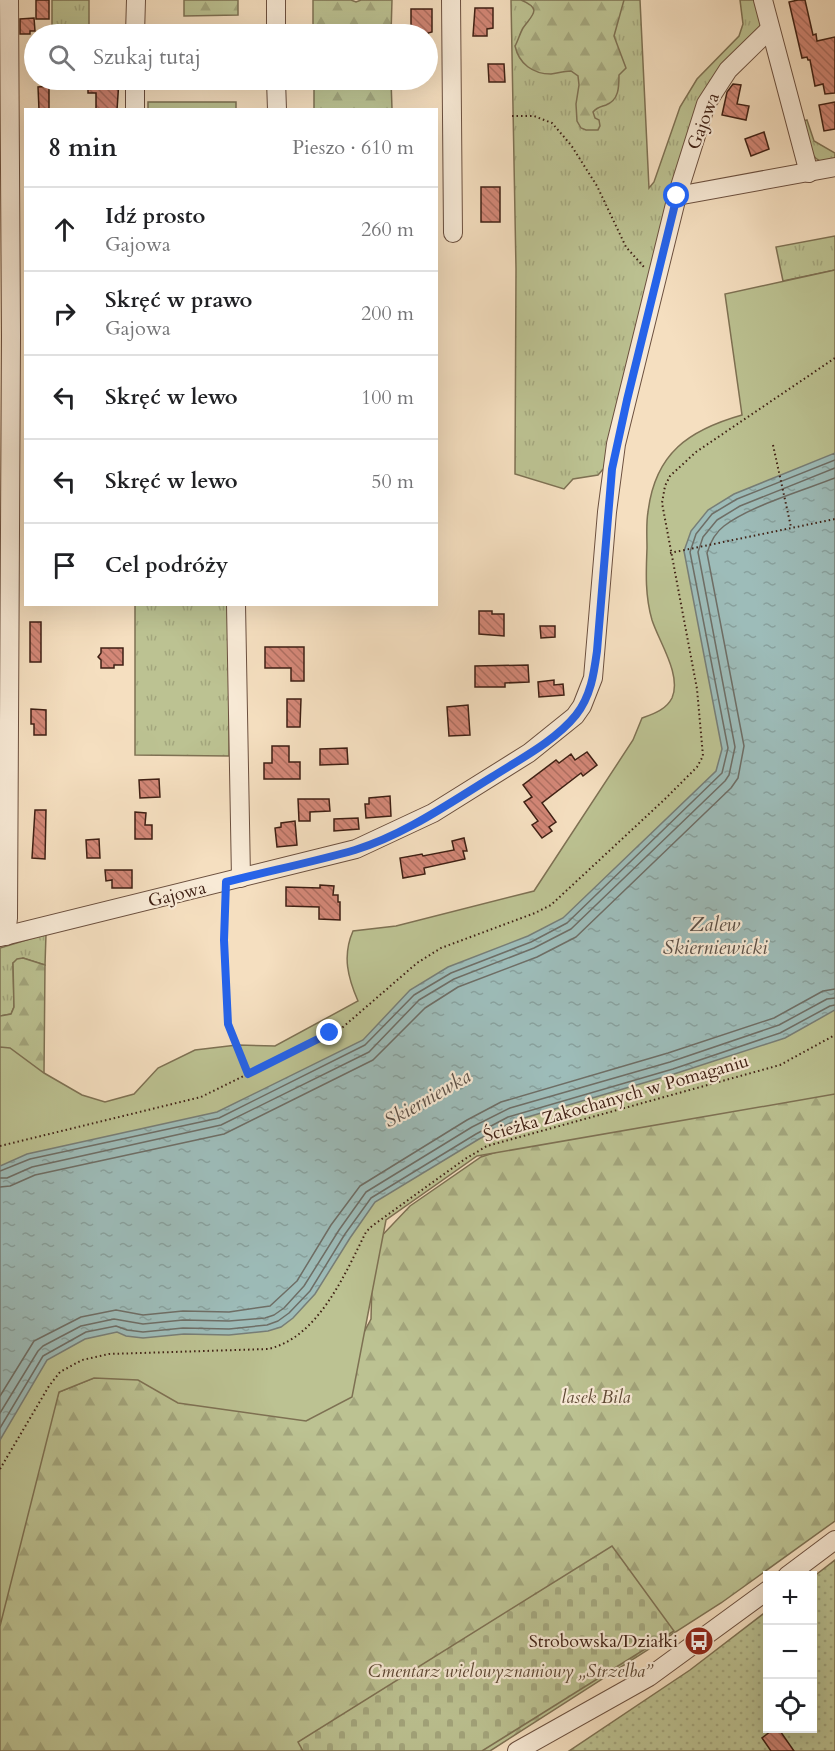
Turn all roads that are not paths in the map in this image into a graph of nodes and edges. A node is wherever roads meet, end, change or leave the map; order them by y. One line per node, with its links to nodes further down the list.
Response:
1 (9, 0): 17 (street)
2 (136, 0): 6 (street)
3 (276, 0): 7 (street)
4 (451, 0): 16 (street)
5 (763, 0): 8 (street)
6 (135, 24)
7 (276, 24)
8 (770, 28): 14 (street); 15 (street, Gajowa)
9 (135, 90): 11 (street)
10 (276, 90): 12 (street)
11 (135, 108)
12 (277, 108)
13 (835, 167): 14 (street)
14 (809, 173): 15 (street)
15 (677, 196): 20 (street, Gajowa)
16 (453, 233)
17 (5, 336): 18 (street)
18 (5, 410): 21 (street)
19 (236, 606): 20 (street)
20 (234, 880): 21 (street, Gajowa)
21 (3, 936)
22 (835, 1540): 23 (street)
23 (792, 1571)
24 (763, 1594): 25 (street)
25 (517, 1751)

